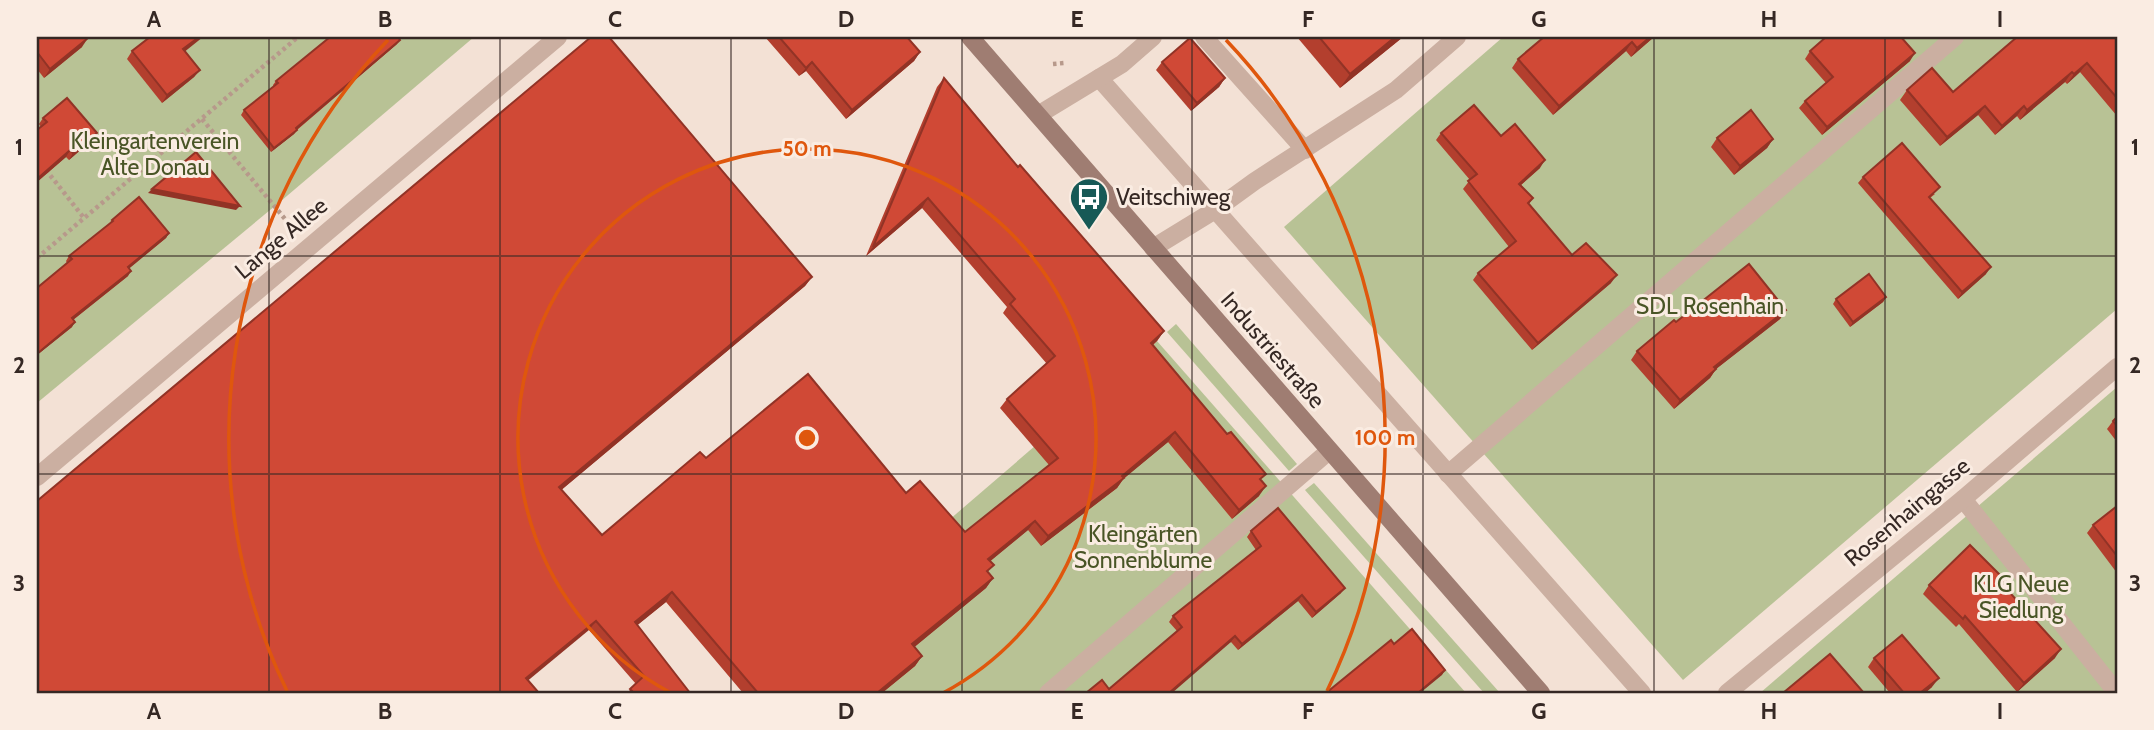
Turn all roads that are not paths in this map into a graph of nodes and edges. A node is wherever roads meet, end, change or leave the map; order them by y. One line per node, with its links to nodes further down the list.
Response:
1 (558, 37): 15 (street, Lange Allee)
2 (970, 37): 8 (street, Industriestraße)
3 (1153, 37): 7 (street)
4 (1204, 37): 9 (street)
5 (1457, 37): 9 (street)
6 (1955, 37): 14 (street)
7 (1099, 78): 8 (street); 10 (street)
8 (1038, 115): 11 (street, Industriestraße)
9 (1305, 150): 10 (street)
10 (1215, 210): 11 (street); 14 (street)
11 (1153, 248): 13 (street, Industriestraße)
12 (2117, 367): 16 (street, Rosenhaingasse)
13 (1329, 451): 17 (street); 18 (street, Industriestraße)
14 (1448, 474): 19 (street)
15 (37, 477)
16 (1963, 499): 20 (street, Rosenhaingasse); 21 (street)
17 (1048, 693)
18 (1541, 693)
19 (1642, 693)
20 (1727, 693)
21 (2117, 693)

